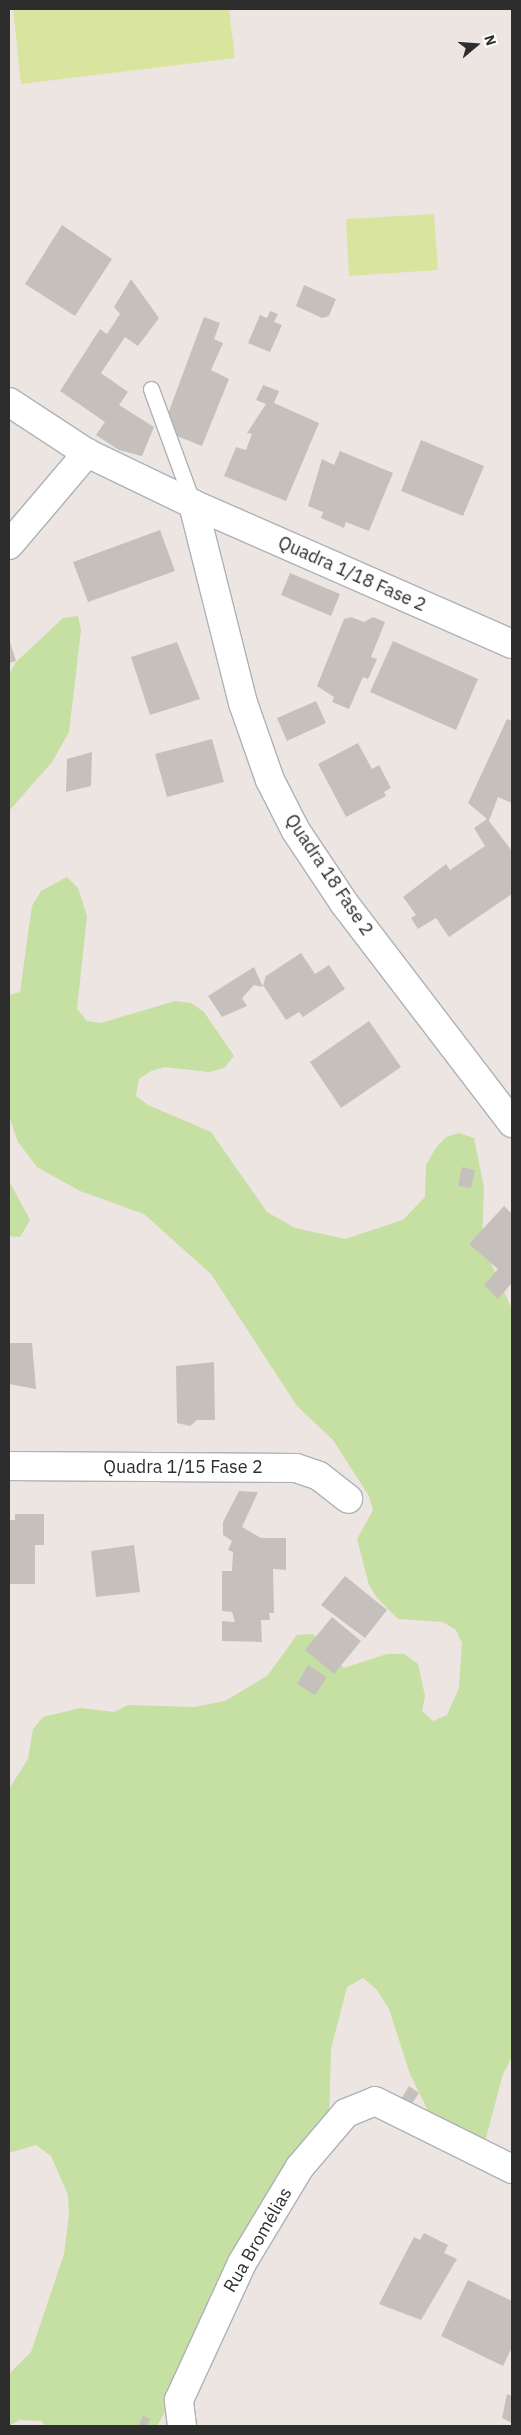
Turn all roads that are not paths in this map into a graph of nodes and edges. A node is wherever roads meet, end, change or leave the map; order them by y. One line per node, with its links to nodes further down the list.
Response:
1 (151, 389): 4 (lane)
2 (9, 402): 3 (street, Quadra 1/18 Fase 2)
3 (87, 453): 4 (street, Quadra 1/18 Fase 2); 5 (street)
4 (193, 504): 6 (street, Quadra 1/18 Fase 2); 7 (street, Quadra 18 Fase 2)
5 (9, 545)
6 (512, 644)
7 (512, 1123)
8 (9, 1466): 9 (street, Quadra 1/15 Fase 2)
9 (348, 1499)
10 (512, 2169): 11 (street, Rua Bromélias)
11 (182, 2426)

